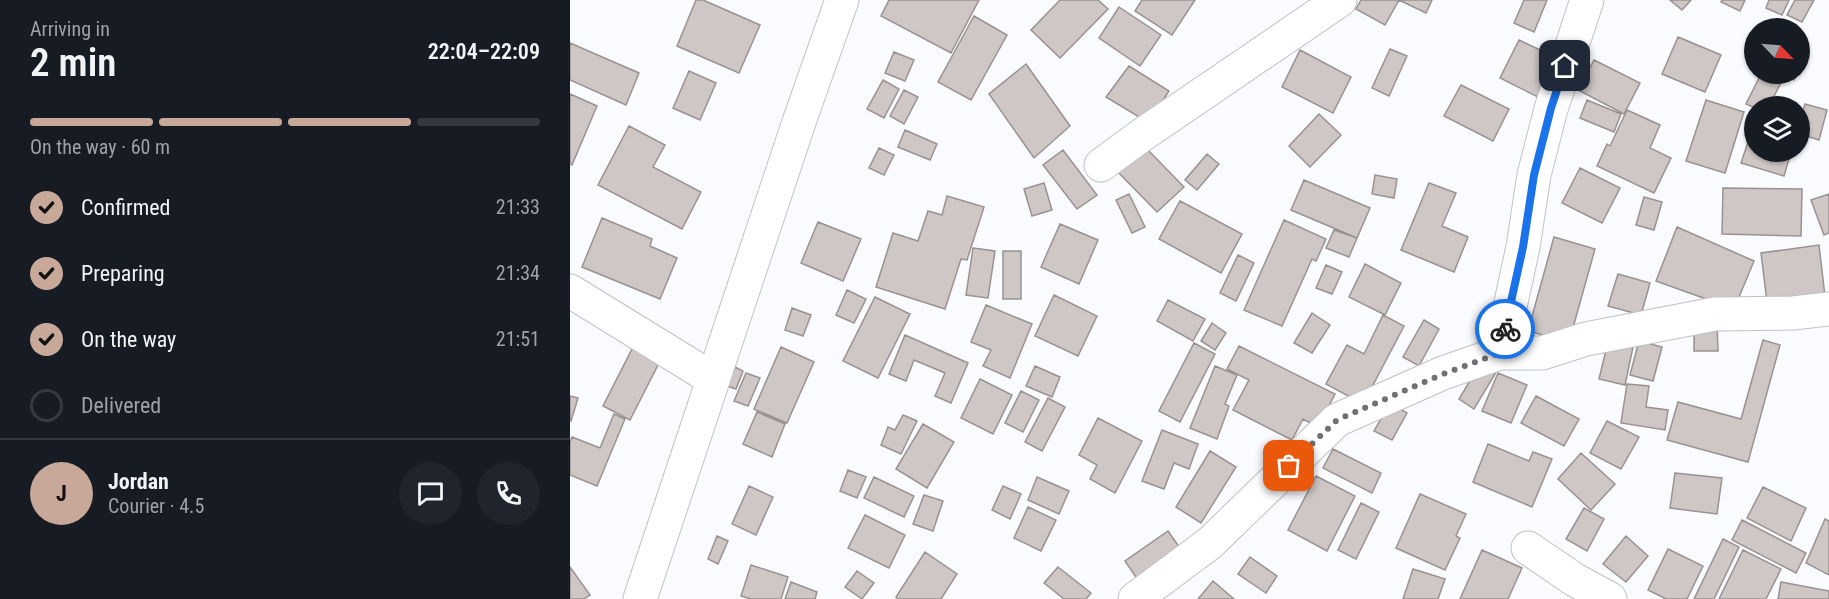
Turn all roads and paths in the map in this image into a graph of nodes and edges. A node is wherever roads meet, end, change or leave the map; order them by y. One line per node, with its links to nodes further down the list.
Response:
1 (842, 0): 8 (street)
2 (1340, 0): 4 (street)
3 (1587, 0): 7 (street)
4 (1101, 165)
5 (570, 291): 8 (street)
6 (1829, 309): 7 (street)
7 (1500, 353): 11 (street)
8 (713, 379): 10 (street)
9 (1528, 548): 12 (street)
10 (640, 599)
11 (1135, 599)
12 (1610, 599)

